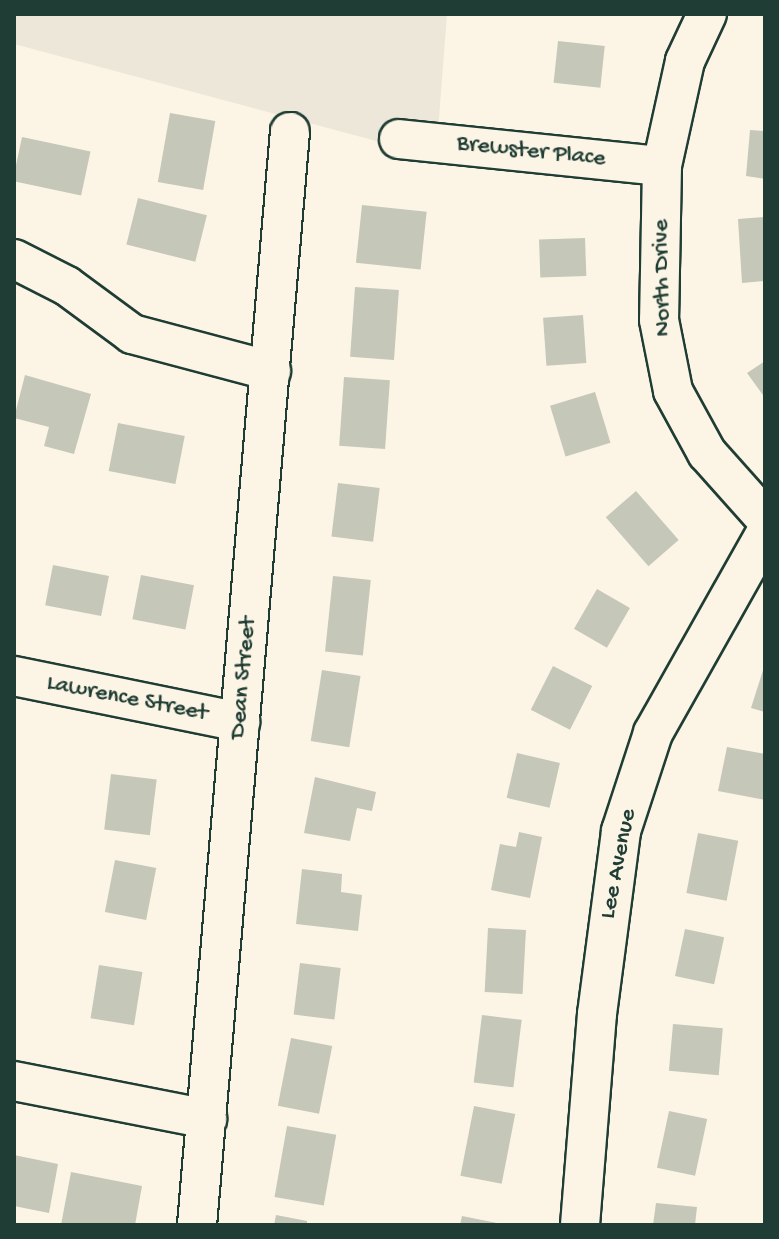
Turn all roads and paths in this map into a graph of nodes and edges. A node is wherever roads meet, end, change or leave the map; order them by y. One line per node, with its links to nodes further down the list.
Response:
1 (707, 14): 4 (street, North Drive)
2 (290, 132): 6 (street, Dean Street)
3 (399, 139): 4 (street, Brewster Place)
4 (662, 166): 7 (street, North Drive)
5 (14, 259): 6 (street)
6 (271, 371): 10 (street, Dean Street)
7 (765, 518)
8 (765, 534): 14 (street, Lee Avenue)
9 (14, 676): 10 (street, Lawrence Street)
10 (240, 722): 12 (street, Dean Street)
11 (14, 1081): 12 (street)
12 (207, 1119): 13 (street, Dean Street)
13 (197, 1225)
14 (580, 1225)

